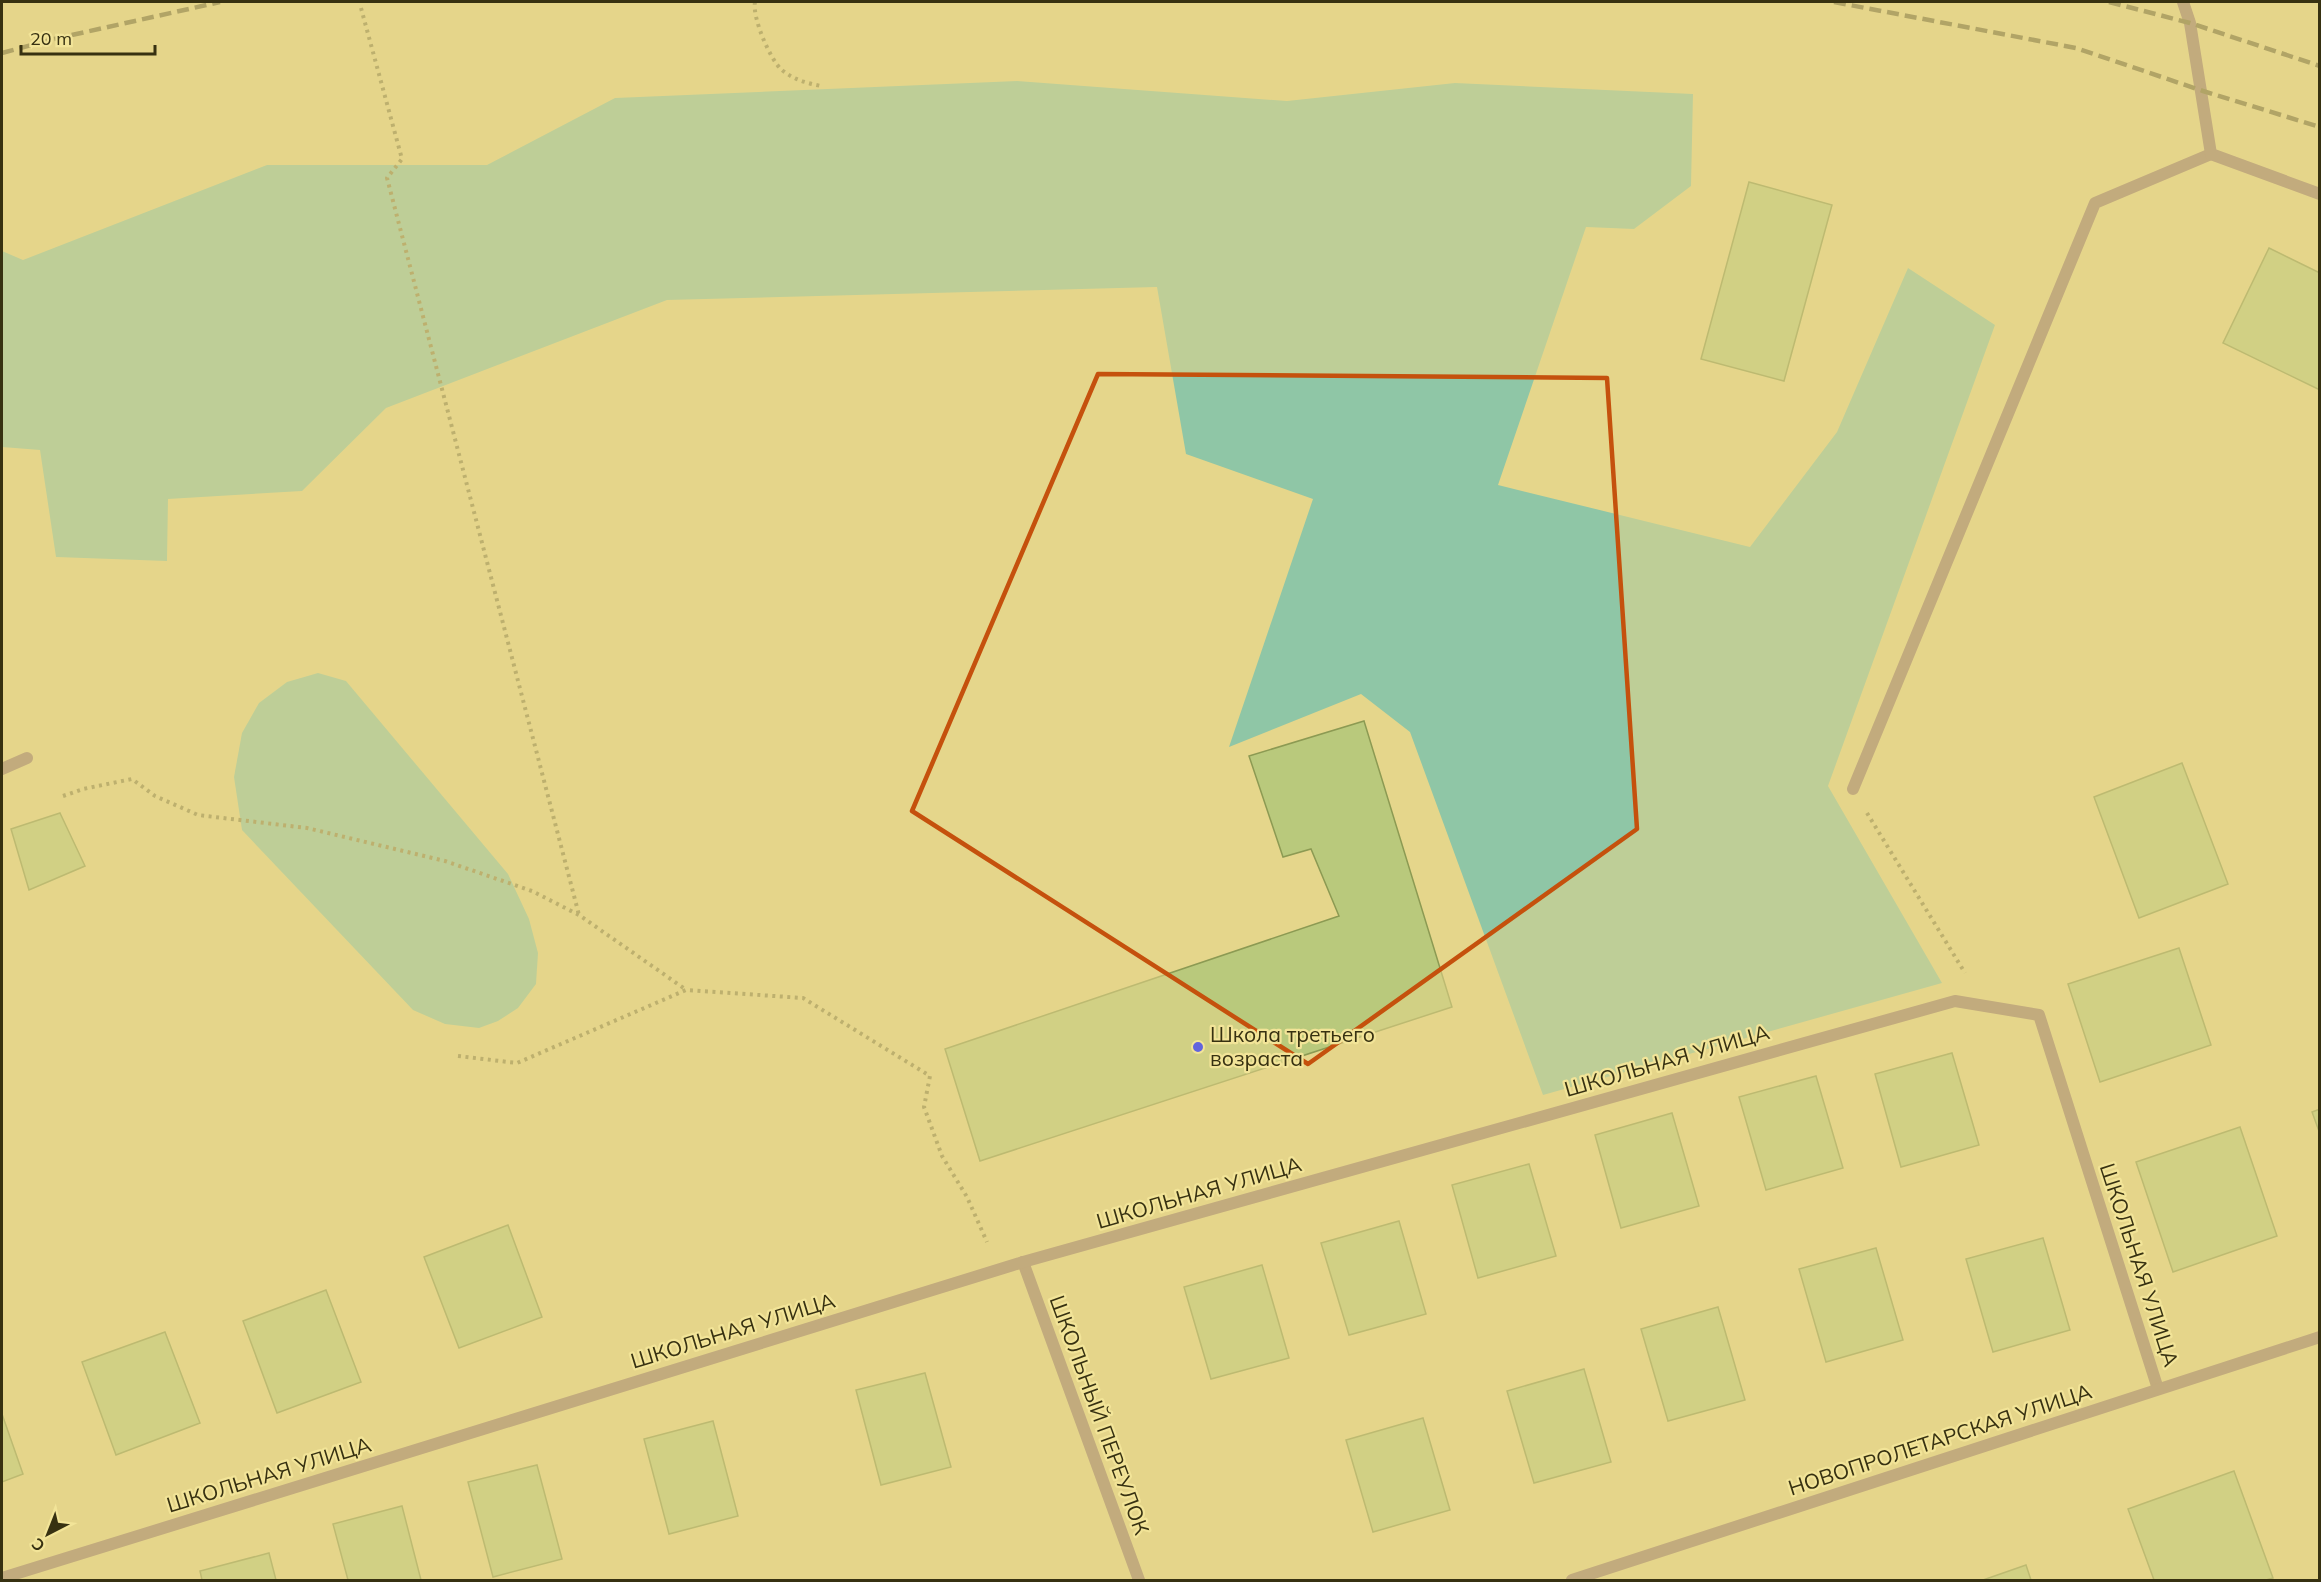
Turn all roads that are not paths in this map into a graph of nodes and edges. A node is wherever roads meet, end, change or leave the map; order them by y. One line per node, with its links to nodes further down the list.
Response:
1 (2183, 2): 2 (street)
2 (2211, 154): 3 (street); 6 (street)
3 (2319, 194)
4 (27, 758): 5 (street)
5 (2, 769)
6 (1853, 789)
7 (1023, 1263): 9 (street, ШКОЛЬНАЯ УЛИЦА); 10 (street, ШКОЛЬНАЯ УЛИЦА); 11 (street, ШКОЛЬНЫЙ ПЕРЕУЛОК)
8 (2319, 1337): 9 (street, НОВОПРОЛЕТАРСКАЯ УЛИЦА)
9 (2158, 1389): 12 (street, НОВОПРОЛЕТАРСКАЯ УЛИЦА)
10 (2, 1578)
11 (1139, 1581)
12 (1572, 1581)

